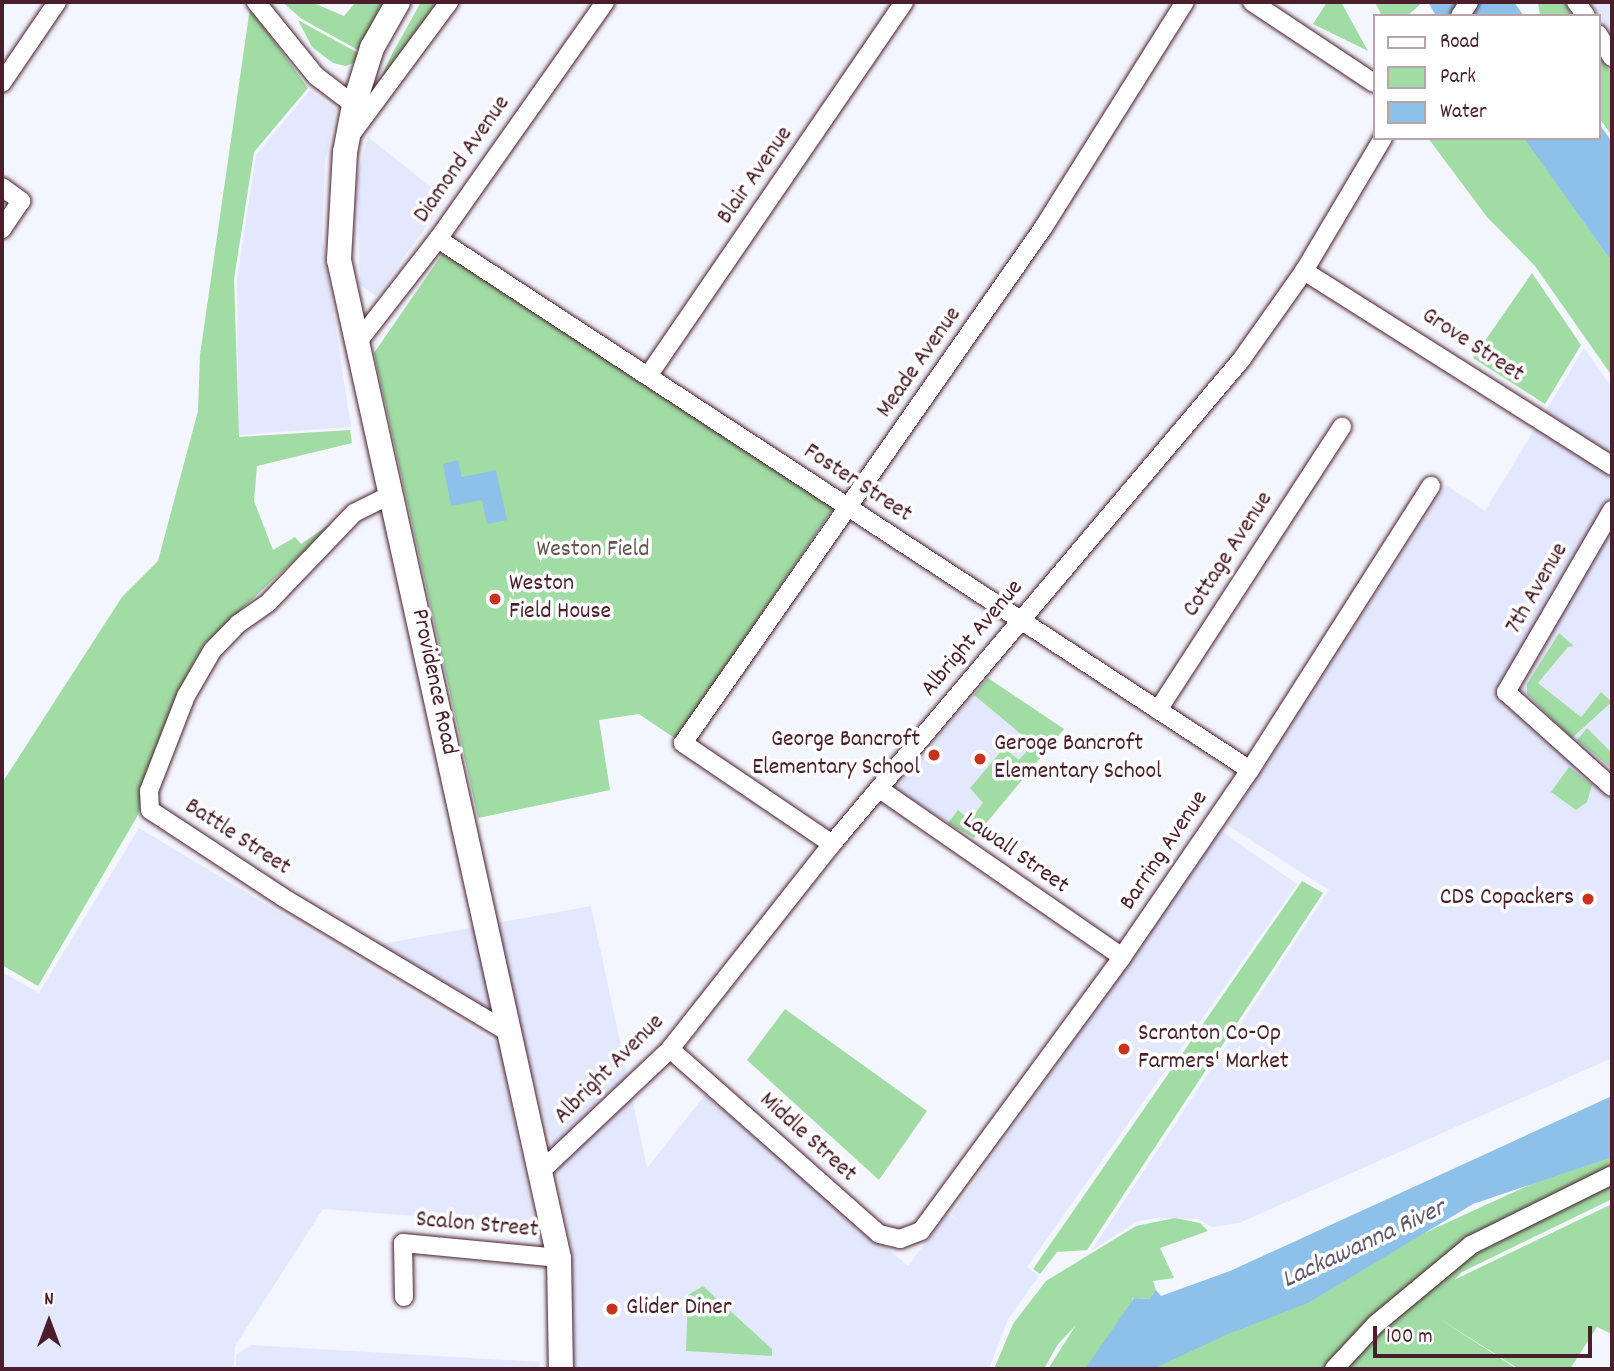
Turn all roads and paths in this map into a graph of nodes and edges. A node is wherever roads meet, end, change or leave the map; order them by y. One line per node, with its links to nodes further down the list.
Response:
1 (57, 2): 12 (street)
2 (256, 2): 13 (street)
3 (398, 2): 13 (main road, Providence Road)
4 (449, 2): 14 (street)
5 (605, 2): 18 (street, Diamond Avenue)
6 (904, 2): 21 (street, Blair Avenue)
7 (1185, 2): 26 (street, Meade Avenue)
8 (1252, 2): 11 (street)
9 (1600, 36): 10 (street)
10 (1612, 57)
11 (1372, 82)
12 (2, 83)
13 (354, 105): 14 (main road, Providence Road)
14 (348, 139): 20 (main road, Providence Road)
15 (1382, 140): 19 (street, Albright Avenue)
16 (2, 187): 17 (street)
17 (2, 229)
18 (438, 239): 20 (street, Diamond Avenue); 21 (street, Foster Street)
19 (1304, 271): 23 (street, Grove Street); 28 (street, Albright Avenue)
20 (357, 343): 25 (main road, Providence Road)
21 (648, 376): 26 (street, Foster Street)
22 (1342, 427): 29 (street, Cottage Avenue)
23 (1612, 466)
24 (1431, 486): 30 (street, Barring Avenue)
25 (392, 494): 35 (main road, Providence Road); 35 (street, Battle Street)
26 (849, 508): 28 (street, Foster Street); 33 (street, Meade Avenue)
27 (1612, 510): 31 (street, 7th Avenue)
28 (1020, 620): 29 (street, Foster Street); 32 (street, Albright Avenue)
29 (1157, 710): 30 (street, Foster Street)
30 (1250, 770): 34 (street, Barring Avenue)
31 (1612, 787)
32 (881, 790): 33 (street, Albright Avenue); 34 (street, Lawall Street)
33 (832, 844): 36 (street, Albright Avenue)
34 (1122, 957): 39 (street, Barring Avenue)
35 (510, 1033): 37 (main road, Providence Road)
36 (670, 1049): 37 (street, Albright Avenue); 39 (street, Middle Street)
37 (538, 1174): 40 (main road, Providence Road)
38 (1612, 1174): 43 (street)
39 (921, 1231)
40 (559, 1258): 41 (street, Scalon Street); 42 (main road, Providence Road)
41 (404, 1297)
42 (561, 1369)
43 (1334, 1369)

